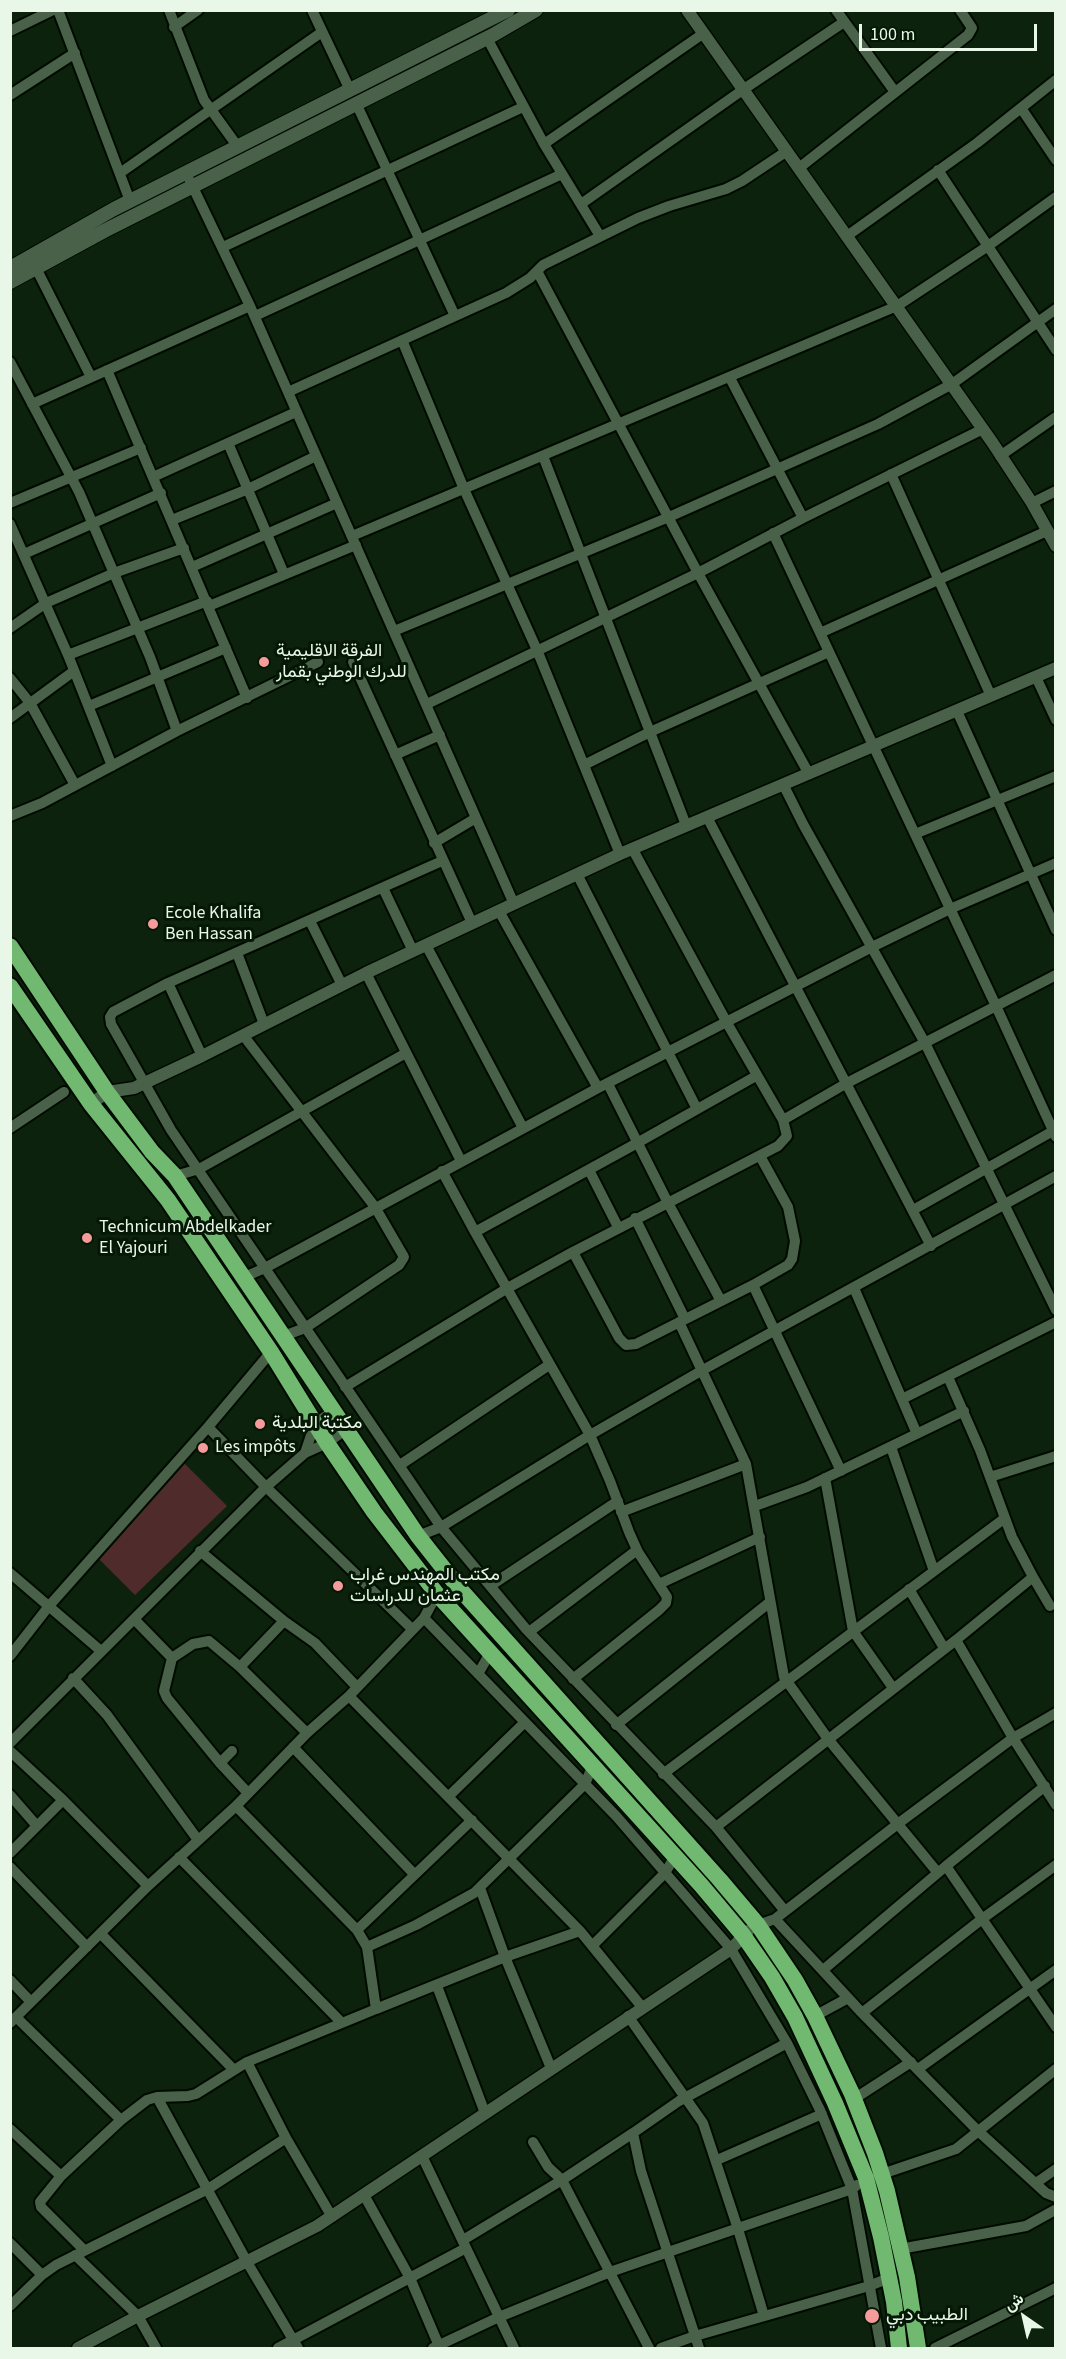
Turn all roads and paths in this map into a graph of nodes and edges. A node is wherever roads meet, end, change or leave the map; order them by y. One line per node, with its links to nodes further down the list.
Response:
1 (53, 10): 13 (street)
2 (58, 10): 17 (street)
3 (169, 10): 12 (street)
4 (198, 10): 12 (street)
5 (312, 10): 14 (street)
6 (508, 10): 22 (main road)
7 (536, 10): 16 (main road)
8 (687, 10): 15 (street)
9 (836, 10): 11 (street)
10 (960, 10): 20 (street)
11 (844, 22): 19 (street); 20 (street)
12 (174, 27): 25 (street)
13 (10, 31)
14 (322, 32): 22 (street); 25 (street)
15 (704, 33): 19 (street); 26 (street)
16 (487, 38): 22 (main road); 23 (street)
17 (75, 53): 21 (street); 34 (street)
18 (1056, 80): 24 (street)
19 (744, 89): 28 (street); 39 (street)
20 (895, 92): 30 (street)
21 (10, 95)
22 (353, 97): 27 (main road); 32 (street); 36 (main road)
23 (523, 106): 26 (street); 32 (street)
24 (1022, 108): 29 (street); 31 (street)
25 (210, 110): 27 (street); 34 (street)
26 (544, 144): 35 (street)
27 (238, 147): 33 (main road)
28 (787, 151): 30 (street); 40 (street)
29 (1056, 160)
30 (800, 168): 41 (street)
31 (939, 170): 41 (street); 43 (street)
32 (389, 171): 42 (street); 44 (street)
33 (186, 172): 36 (street); 38 (main road)
34 (120, 173): 38 (street)
35 (562, 174): 39 (street); 42 (street)
36 (193, 186): 44 (street); 46 (main road)
37 (1056, 196): 43 (street)
38 (130, 201): 45 (main road)
39 (581, 204): 40 (street)
40 (600, 236): 47 (street)
41 (847, 236): 49 (street)
42 (419, 238): 51 (street); 52 (street)
43 (987, 246): 49 (street); 53 (street)
44 (223, 247): 51 (street)
45 (10, 268)
46 (36, 268): 48 (main road); 58 (street)
47 (537, 271): 52 (street); 65 (street)
48 (10, 282)
49 (897, 306): 59 (street); 60 (street)
50 (1056, 309): 53 (street)
51 (252, 311): 57 (street); 61 (street)
52 (454, 316): 54 (street)
53 (1037, 322): 55 (street); 60 (street)
54 (402, 340): 61 (street); 77 (street)
55 (1056, 350)
56 (10, 362): 62 (street)
57 (107, 370): 58 (street); 68 (street)
58 (91, 377): 62 (street)
59 (730, 378): 65 (street); 72 (street)
60 (952, 384): 66 (street); 72 (street)
61 (288, 392): 63 (street)
62 (32, 404): 75 (street)
63 (296, 412): 67 (street); 69 (street)
64 (1056, 417): 71 (street)
65 (618, 425): 70 (street); 83 (street)
66 (983, 429): 71 (street); 73 (street)
67 (228, 443): 74 (street); 76 (street)
68 (141, 448): 74 (street); 75 (street)
69 (316, 456): 76 (street); 81 (street)
70 (543, 456): 77 (street); 94 (street)
71 (1000, 456): 82 (street)
72 (778, 468): 83 (street); 84 (street)
73 (891, 474): 84 (street); 100 (street)
74 (153, 477): 79 (street)
75 (72, 478): 80 (street); 86 (street)
76 (248, 489): 85 (street); 90 (street)
77 (464, 489): 91 (street); 101 (street)
78 (1056, 491): 82 (street)
79 (161, 493): 85 (street); 86 (street)
80 (10, 503)
81 (337, 503): 90 (street); 91 (street)
82 (1032, 503): 88 (street)
83 (669, 517): 94 (street); 98 (street)
84 (803, 518): 89 (street)
85 (172, 520): 93 (street)
86 (93, 523): 95 (street); 97 (street)
87 (12, 529): 95 (street)
88 (1047, 531): 92 (street); 100 (street)
89 (773, 533): 98 (street); 108 (street)
90 (267, 534): 96 (street); 99 (street)
91 (354, 540): 99 (street); 107 (street)
92 (1056, 546)
93 (184, 548): 96 (street); 97 (street)
94 (582, 553): 101 (street); 104 (street)
95 (24, 554): 102 (street)
96 (192, 567): 103 (street)
97 (114, 573): 102 (street); 105 (street)
98 (698, 573): 104 (street); 120 (street)
99 (284, 574): 103 (street)
100 (939, 580): 108 (street); 121 (street)
101 (507, 585): 107 (street); 110 (street)
102 (46, 603): 106 (street); 112 (street)
103 (208, 603): 105 (street); 109 (street)
104 (607, 617): 110 (street); 130 (street)
105 (137, 627): 112 (street); 117 (street)
106 (10, 628)
107 (394, 631): 124 (street)
108 (820, 633): 111 (street)
109 (226, 648): 117 (street); 122 (street)
110 (537, 650): 124 (street); 134 (street)
111 (829, 652): 120 (street); 132 (street)
112 (68, 655): 116 (street)
113 (318, 662): 122 (street)
114 (353, 662): 133 (street)
115 (1056, 669): 118 (street)
116 (74, 671): 123 (street); 125 (street)
117 (158, 677): 125 (street); 129 (street)
118 (1036, 677): 121 (street); 128 (street)
119 (10, 678): 123 (street)
120 (760, 683): 130 (street); 136 (street)
121 (991, 696): 126 (street)
122 (247, 698): 129 (street)
123 (30, 704): 127 (street); 139 (street)
124 (427, 704): 131 (street)
125 (89, 706): 135 (street)
126 (957, 711): 132 (street); 140 (street)
127 (10, 718)
128 (1056, 720)
129 (177, 731): 135 (street)
130 (650, 732): 134 (street); 144 (street)
131 (440, 735): 133 (street); 143 (street)
132 (874, 746): 136 (street); 145 (street)
133 (395, 755): 146 (street)
134 (584, 765): 148 (street)
135 (112, 766): 139 (street)
136 (809, 774): 138 (street)
137 (1056, 776): 140 (street)
138 (783, 784): 142 (street); 162 (street)
139 (75, 785): 141 (street)
140 (996, 801): 145 (street); 152 (street)
141 (10, 816)
142 (707, 817): 144 (street); 170 (street)
143 (476, 818): 146 (street); 154 (street)
144 (686, 825): 147 (street)
145 (915, 834): 155 (street)
146 (434, 843): 149 (street)
147 (632, 848): 148 (street); 172 (street)
148 (620, 854): 151 (street)
149 (442, 861): 153 (street); 158 (street)
150 (1056, 863): 152 (street)
151 (577, 874): 154 (street); 176 (street)
152 (1029, 874): 155 (street); 159 (street)
153 (383, 888): 157 (street); 163 (street)
154 (514, 904): 156 (street)
155 (950, 909): 162 (street); 171 (street)
156 (499, 911): 158 (street); 182 (street)
157 (310, 921): 164 (street); 168 (street)
158 (472, 923): 160 (street)
159 (1056, 930)
160 (426, 945): 163 (street); 190 (street)
161 (10, 946): 184 (highway)
162 (873, 947): 170 (street); 175 (street)
163 (413, 951): 165 (street)
164 (237, 953): 167 (street); 173 (street)
165 (366, 973): 168 (street); 177 (street)
166 (1056, 975): 171 (street)
167 (168, 983): 178 (street); 180 (street)
168 (342, 985): 173 (street)
169 (10, 986): 185 (highway)
170 (795, 988): 172 (street); 181 (street)
171 (996, 1006): 175 (street); 191 (street)
172 (727, 1023): 176 (street); 179 (street)
173 (264, 1024): 174 (street)
174 (243, 1035): 178 (street); 186 (street)
175 (925, 1043): 181 (street); 195 (street)
176 (668, 1052): 182 (street); 187 (street)
177 (406, 1053): 186 (street); 194 (street)
178 (202, 1056): 180 (street)
179 (756, 1076): 187 (street); 188 (street)
180 (142, 1083): 184 (street); 196 (street)
181 (847, 1083): 188 (street); 204 (street)
182 (603, 1086): 190 (street); 192 (street)
183 (64, 1092): 189 (street)
184 (107, 1092): 185 (street); 199 (highway)
185 (91, 1104): 222 (highway)
186 (301, 1110): 196 (street); 203 (street)
187 (697, 1110): 192 (street)
188 (783, 1120): 193 (street)
189 (10, 1128)
190 (523, 1128): 194 (street)
191 (1054, 1134): 195 (street)
192 (638, 1143): 197 (street); 201 (street)
193 (760, 1156): 201 (street); 212 (street)
194 (461, 1161): 198 (street)
195 (986, 1167): 202 (street); 204 (street)
196 (199, 1169): 199 (street); 210 (street)
197 (589, 1170): 206 (street); 207 (street)
198 (442, 1171): 203 (street); 207 (street)
199 (175, 1176): 211 (highway)
200 (1056, 1176): 202 (street)
201 (668, 1203): 205 (street); 215 (street)
202 (1005, 1205): 208 (street); 216 (street)
203 (375, 1207): 210 (street); 219 (street)
204 (913, 1210): 208 (street)
205 (635, 1218): 206 (street); 217 (street)
206 (618, 1227): 209 (street)
207 (475, 1232): 214 (street)
208 (931, 1246): 213 (street)
209 (573, 1252): 214 (street); 217 (street)
210 (265, 1268): 211 (street); 219 (street)
211 (242, 1278): 221 (highway)
212 (753, 1285): 215 (street); 220 (street)
213 (854, 1288): 220 (street); 227 (street)
214 (506, 1289): 223 (street); 226 (street)
215 (721, 1301): 217 (street)
216 (1056, 1310)
217 (682, 1321): 224 (street)
218 (1054, 1327): 225 (street)
219 (304, 1328): 221 (street); 226 (street)
220 (776, 1330): 224 (street); 241 (street)
221 (282, 1337): 228 (highway)
222 (271, 1352): 230 (highway); 231 (street)
223 (549, 1365): 234 (street); 240 (street)
224 (701, 1371): 234 (street); 239 (street)
225 (948, 1377): 227 (street); 229 (street)
226 (345, 1387): 240 (street)
227 (902, 1399): 233 (street)
228 (334, 1411): 230 (street); 232 (highway)
229 (964, 1411): 233 (street); 242 (street)
230 (315, 1424): 235 (highway); 237 (street)
231 (208, 1427): 244 (street); 261 (street)
232 (347, 1429): 235 (street); 249 (highway)
233 (917, 1434): 236 (street)
234 (590, 1436): 245 (street); 248 (street)
235 (327, 1443): 237 (street); 259 (highway)
236 (891, 1447): 241 (street); 253 (street)
237 (305, 1453): 244 (street)
238 (1056, 1456): 242 (street)
239 (746, 1464): 245 (street); 246 (street)
240 (400, 1465): 248 (street)
241 (841, 1471): 243 (street)
242 (990, 1477): 247 (street)
243 (825, 1478): 246 (street); 268 (street)
244 (266, 1487): 252 (street); 266 (street)
245 (620, 1506): 251 (street); 257 (street)
246 (755, 1506): 250 (street)
247 (1005, 1518): 253 (street); 255 (street)
248 (441, 1527): 249 (street); 257 (street)
249 (418, 1536): 325 (highway)
250 (760, 1537): 256 (street); 260 (street)
251 (637, 1550): 256 (street); 267 (street)
252 (200, 1551): 264 (street); 265 (street)
253 (934, 1570): 258 (street)
254 (10, 1573): 261 (street)
255 (1033, 1577): 262 (street); 269 (street)
256 (659, 1584): 278 (street)
257 (490, 1586): 267 (street)
258 (909, 1589): 268 (street); 270 (street)
259 (437, 1594): 263 (street); 272 (highway)
260 (770, 1602): 279 (street); 285 (street)
261 (49, 1606): 271 (street); 273 (street)
262 (1054, 1608)
263 (424, 1618): 266 (street); 276 (street)
264 (134, 1619): 271 (street); 274 (street)
265 (284, 1621): 275 (street); 280 (street)
266 (412, 1629): 280 (street)
267 (529, 1632): 278 (street)
268 (853, 1632): 279 (street); 281 (street)
269 (956, 1640): 270 (street); 287 (street)
270 (944, 1648): 281 (street)
271 (101, 1651): 277 (street)
272 (490, 1653): 276 (street); 294 (highway)
273 (10, 1656)
274 (172, 1658): 275 (street); 293 (street)
275 (240, 1667): 286 (street)
276 (478, 1674): 284 (street)
277 (73, 1678): 289 (street); 310 (street)
278 (573, 1679): 285 (street)
279 (786, 1682): 288 (street); 295 (street)
280 (357, 1687): 282 (street)
281 (893, 1688): 288 (street)
282 (348, 1696): 286 (street); 300 (street)
283 (1056, 1713): 287 (street)
284 (525, 1722): 296 (street); 300 (street)
285 (616, 1725): 295 (street)
286 (307, 1733): 290 (street)
287 (1013, 1738): 297 (street); 307 (street)
288 (828, 1739): 307 (street); 309 (street)
289 (10, 1743)
290 (293, 1747): 298 (street); 319 (street)
291 (10, 1751): 301 (street)
292 (232, 1751): 293 (street)
293 (220, 1763): 298 (street)
294 (593, 1765): 296 (street); 302 (highway)
295 (663, 1774): 309 (street)
296 (585, 1784): 305 (street); 314 (street)
297 (1046, 1786): 303 (street); 317 (street)
298 (247, 1792): 304 (street)
299 (10, 1795): 308 (street)
300 (449, 1796): 306 (street)
301 (63, 1800): 308 (street); 320 (street)
302 (626, 1802): 305 (street); 312 (highway)
303 (1056, 1805)
304 (236, 1806): 310 (street); 326 (street)
305 (617, 1817): 318 (street)
306 (472, 1820): 314 (street); 319 (street)
307 (899, 1823): 317 (street); 322 (street)
308 (37, 1826): 311 (street)
309 (716, 1827): 322 (street)
310 (198, 1840): 313 (street)
311 (10, 1853)
312 (675, 1856): 318 (street); 329 (highway)
313 (180, 1857): 320 (street); 348 (street)
314 (509, 1858): 321 (street); 327 (street)
315 (1056, 1865): 323 (street)
316 (10, 1867): 331 (street)
317 (942, 1869): 323 (street); 335 (street)
318 (665, 1873): 330 (street); 333 (street)
319 (414, 1874): 326 (street)
320 (148, 1886): 328 (street)
321 (480, 1888): 332 (street); 334 (street)
322 (785, 1911): 324 (street)
323 (982, 1919): 339 (street); 344 (street)
324 (775, 1920): 325 (street); 335 (street)
325 (758, 1925): 329 (street); 346 (highway)
326 (357, 1930): 332 (street)
327 (580, 1931): 330 (street); 334 (street)
328 (101, 1934): 331 (street); 355 (street)
329 (742, 1935): 333 (street); 371 (highway)
330 (592, 1946): 342 (street)
331 (87, 1947): 341 (street)
332 (367, 1947): 343 (street)
333 (731, 1948): 342 (street); 350 (street)
334 (505, 1957): 338 (street); 353 (street)
335 (822, 1970): 340 (street)
336 (1056, 1970): 339 (street)
337 (10, 1980): 341 (street)
338 (437, 1986): 343 (street); 359 (street)
339 (1029, 1989): 349 (street); 352 (street)
340 (848, 1998): 344 (street); 346 (street)
341 (32, 2002): 347 (street)
342 (642, 2007): 345 (street)
343 (376, 2009): 348 (street)
344 (862, 2013): 352 (street)
345 (628, 2016): 353 (street); 357 (street)
346 (815, 2016): 358 (highway)
347 (13, 2020): 361 (street)
348 (342, 2023): 351 (street)
349 (1056, 2027)
350 (787, 2043): 357 (street); 360 (street)
351 (247, 2062): 355 (street); 365 (street)
352 (914, 2066): 358 (street); 363 (street)
353 (551, 2068): 359 (street)
354 (1056, 2069): 363 (street)
355 (234, 2070): 356 (street)
356 (157, 2097): 361 (street); 374 (street)
357 (685, 2097): 364 (street); 368 (street)
358 (854, 2099): 371 (highway)
359 (485, 2113): 367 (street)
360 (822, 2114): 368 (street); 375 (street)
361 (121, 2120): 370 (street)
362 (10, 2129): 370 (street)
363 (977, 2130): 371 (street); 373 (street)
364 (633, 2133): 372 (street); 385 (street)
365 (286, 2138): 374 (street); 379 (street)
366 (533, 2142): 372 (street)
367 (422, 2156): 376 (street); 382 (street)
368 (717, 2160): 380 (street)
369 (1056, 2169): 373 (street)
370 (61, 2176): 384 (street)
371 (874, 2176): 375 (street); 383 (highway); 390 (highway)
372 (562, 2181): 382 (street); 387 (street)
373 (1036, 2183): 377 (street)
374 (208, 2188): 384 (street); 386 (street)
375 (852, 2189): 380 (street); 391 (street)
376 (364, 2195): 379 (street); 389 (street)
377 (1051, 2195): 378 (street)
378 (1055, 2211): 383 (street)
379 (332, 2217): 386 (street)
380 (738, 2229): 385 (street); 395 (street)
381 (10, 2243): 388 (street)
382 (464, 2244): 389 (street); 396 (street)
383 (900, 2249): 409 (highway)
384 (80, 2252): 388 (street); 394 (street)
385 (668, 2254): 387 (street); 397 (street)
386 (247, 2262): 394 (street); 398 (street)
387 (610, 2272): 396 (street); 404 (street)
388 (42, 2275): 393 (street)
389 (410, 2278): 398 (street); 399 (street)
390 (889, 2278): 391 (street); 408 (highway)
391 (869, 2286): 395 (street); 407 (street)
392 (1056, 2288): 410 (street)
393 (10, 2306)
394 (138, 2316): 400 (street); 401 (street)
395 (764, 2316): 397 (street)
396 (499, 2317): 399 (street); 403 (street)
397 (695, 2336): 405 (street); 406 (street)
398 (296, 2344): 402 (street)
399 (436, 2347)
400 (78, 2349)
401 (156, 2349)
402 (279, 2349)
403 (514, 2349)
404 (649, 2349)
405 (661, 2349)
406 (699, 2349)
407 (881, 2349)
408 (899, 2349)
409 (918, 2349)
410 (935, 2349)

